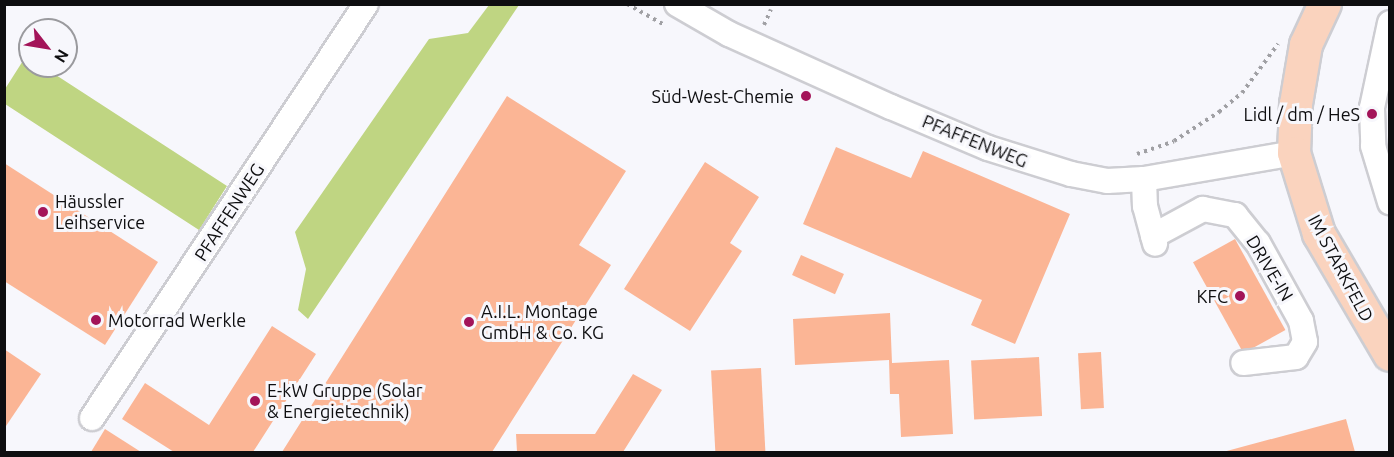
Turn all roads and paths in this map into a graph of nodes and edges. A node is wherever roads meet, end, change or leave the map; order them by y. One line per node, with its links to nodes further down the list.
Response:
1 (366, 4): 14 (street, PFAFFENWEG)
2 (677, 4): 10 (street, PFAFFENWEG)
3 (1324, 4): 8 (main road, IM STARKFELD)
4 (771, 9): 6 (path)
5 (1389, 25): 11 (street)
6 (761, 29)
7 (1283, 39): 9 (path)
8 (1294, 153): 10 (street, PFAFFENWEG); 12 (main road, IM STARKFELD)
9 (1131, 156)
10 (1144, 179): 13 (street, DRIVE-IN)
11 (1389, 202)
12 (1389, 355)
13 (1243, 363)
14 (92, 418)

